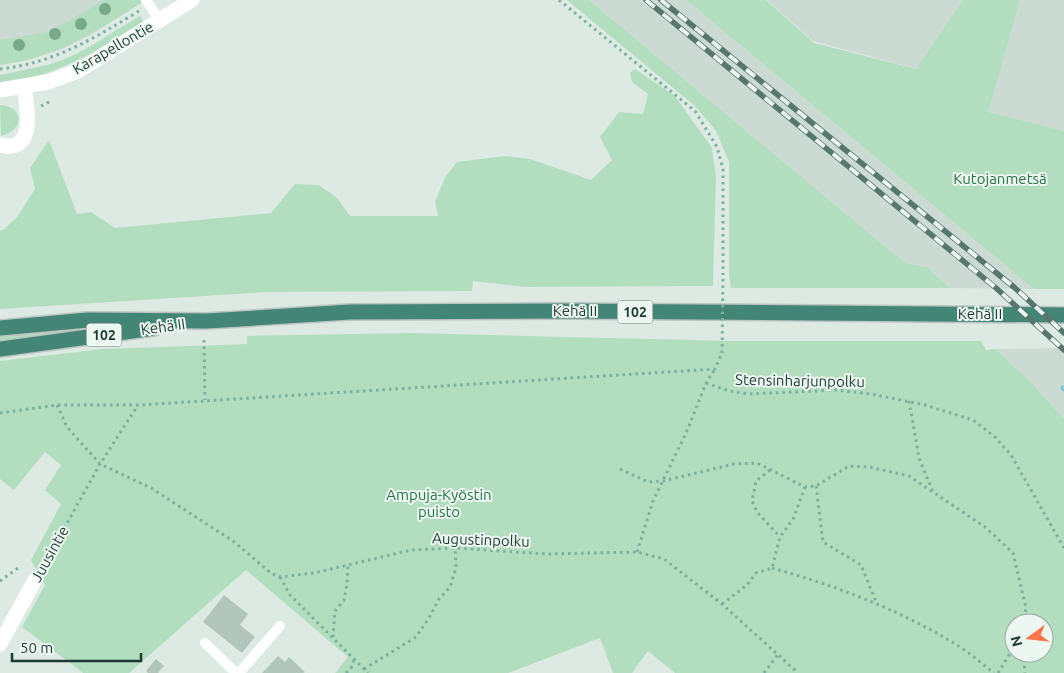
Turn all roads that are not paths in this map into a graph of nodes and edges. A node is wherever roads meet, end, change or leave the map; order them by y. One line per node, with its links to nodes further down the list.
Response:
1 (192, 0): 3 (street, Karapellontie)
2 (147, 2): 3 (lane)
3 (160, 21): 4 (street, Karapellontie)
4 (24, 86): 5 (street, Karapellontie); 6 (street)
5 (0, 90)
6 (0, 145)
7 (1064, 315): 8 (highway, Kehä II / 102)
8 (207, 320): 9 (highway, Kehä II / 102); 10 (highway, Kehä II / 102)
9 (0, 328)
10 (0, 349)
11 (35, 580): 14 (street, Juusintie)
12 (280, 626): 16 (lane)
13 (205, 643): 15 (lane)
14 (0, 644)
15 (236, 673)
16 (240, 673)

